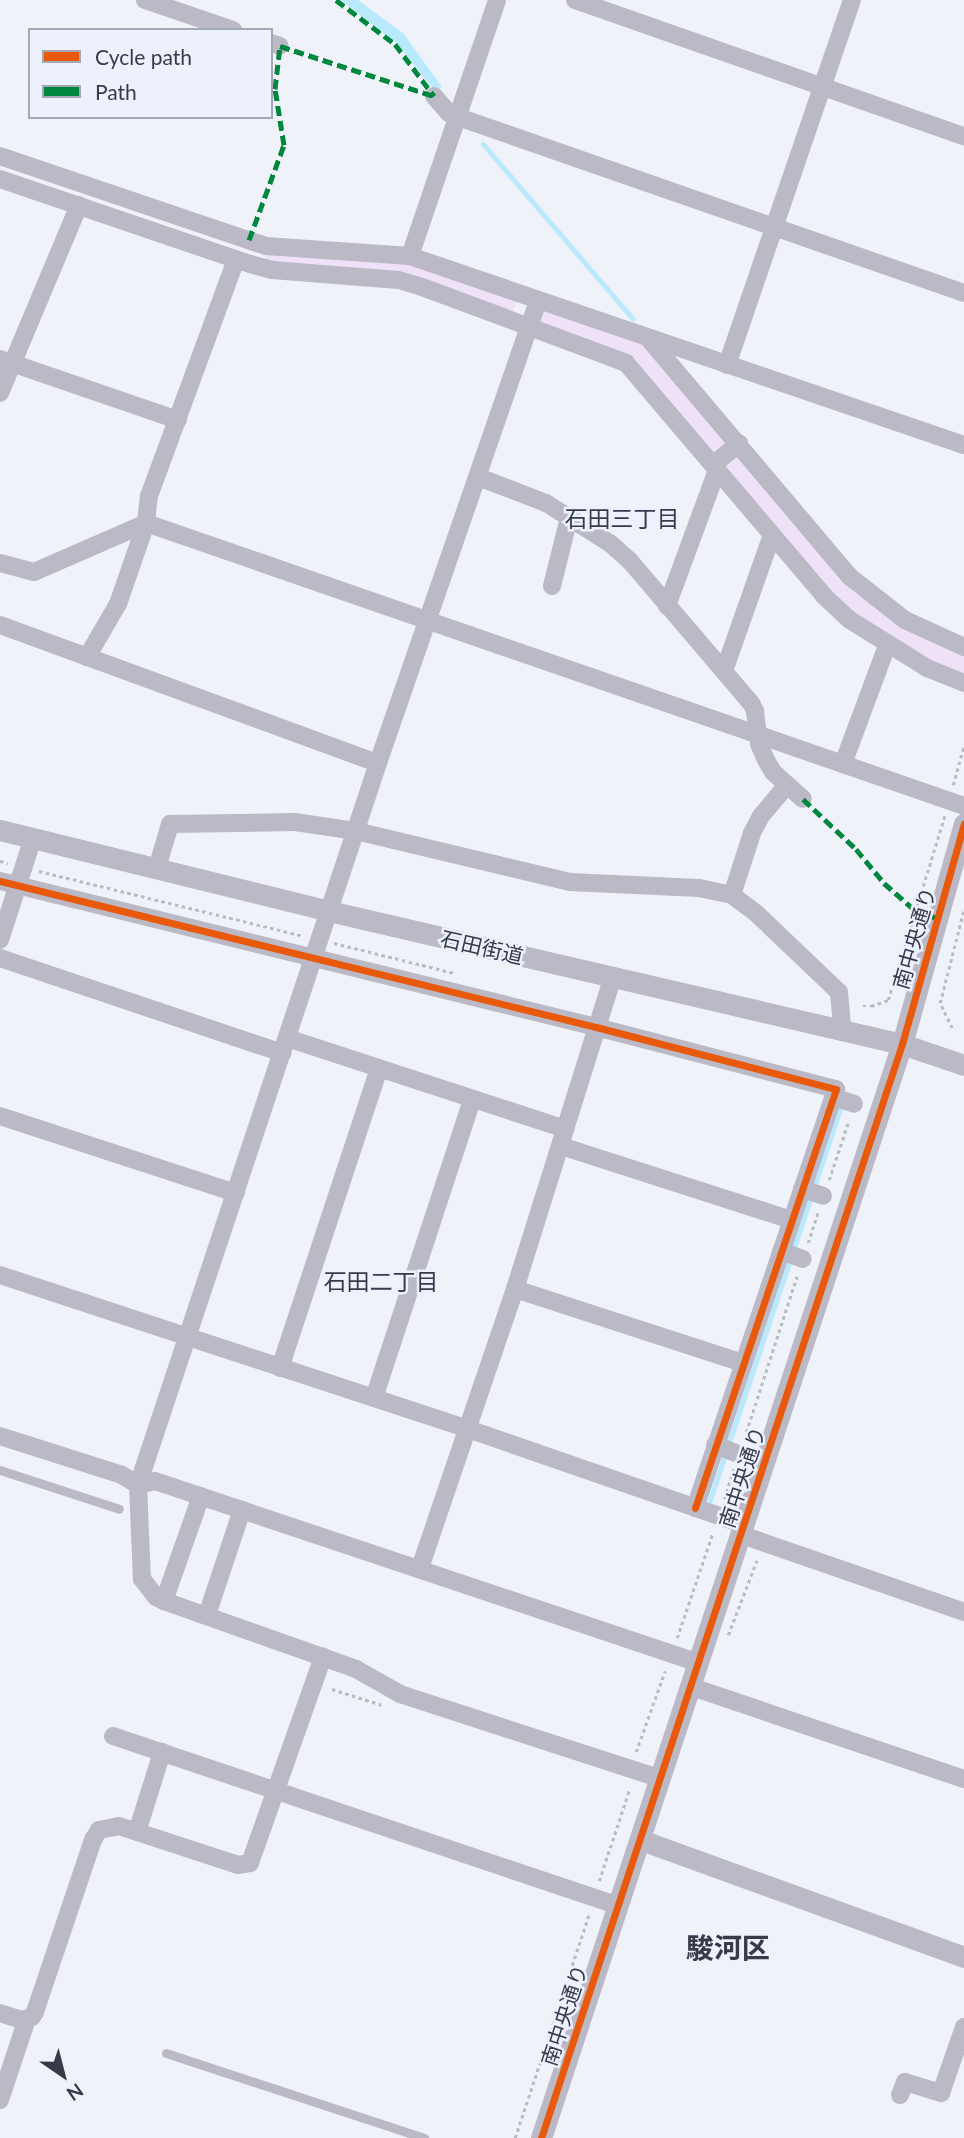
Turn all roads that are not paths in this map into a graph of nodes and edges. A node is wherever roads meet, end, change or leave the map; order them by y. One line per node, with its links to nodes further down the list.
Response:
1 (145, 0): 5 (street)
2 (497, 0): 8 (street)
3 (575, 0): 6 (street)
4 (852, 0): 6 (street)
5 (227, 28)
6 (822, 86): 9 (street); 13 (street)
7 (434, 96): 8 (street)
8 (458, 117): 13 (street); 15 (street)
9 (964, 136)
10 (0, 156): 14 (street)
11 (0, 179): 12 (street)
12 (79, 205): 16 (street); 21 (street)
13 (773, 229): 17 (street); 22 (street)
14 (249, 240): 15 (street); 16 (street)
15 (410, 256): 18 (street)
16 (239, 261): 19 (street); 24 (street)
17 (964, 293)
18 (538, 301): 19 (street); 20 (street)
19 (529, 327): 27 (street); 28 (street)
20 (648, 338): 22 (street); 25 (street)
21 (6, 362): 23 (street); 24 (street)
22 (727, 365): 26 (street)
23 (0, 393)
24 (178, 420): 30 (street)
25 (739, 443): 27 (street); 38 (street)
26 (964, 445)
27 (715, 468): 31 (street); 34 (street)
28 (478, 477): 29 (street); 35 (street)
29 (569, 518): 33 (street); 34 (street)
30 (146, 523): 32 (street); 35 (street); 39 (street)
31 (772, 535): 37 (street); 40 (street)
32 (0, 563)
33 (552, 586)
34 (667, 606): 40 (street)
35 (428, 622): 42 (street); 43 (street)
36 (0, 625): 39 (street)
37 (887, 646): 41 (street); 44 (street)
38 (964, 647)
39 (87, 657): 43 (street)
40 (724, 671): 42 (street)
41 (964, 683)
42 (758, 735): 44 (street); 45 (street)
43 (378, 763): 50 (street)
44 (843, 764): 47 (street)
45 (787, 785): 46 (street); 55 (street)
46 (803, 799)
47 (957, 803)
48 (964, 824): 52 (street, 南中央通り)
49 (0, 830): 51 (street, 石田街道)
50 (356, 831): 53 (street); 55 (street); 56 (street)
51 (33, 838): 53 (street, 石田街道); 54 (street)
52 (961, 850): 63 (street, 南中央通り)
53 (157, 868): 56 (street, 石田街道)
54 (9, 883): 57 (street); 58 (street)
55 (732, 895): 62 (street)
56 (329, 911): 58 (street); 60 (street, 石田街道)
57 (0, 940)
58 (317, 948): 61 (street); 64 (street)
59 (0, 958): 64 (street)
60 (613, 977): 61 (street); 62 (street, 石田街道)
61 (596, 1027): 67 (street); 71 (street)
62 (842, 1030): 63 (street, 石田街道)
63 (902, 1044): 65 (street, 石田街道); 94 (street, 南中央通り)
64 (284, 1045): 66 (street); 73 (street)
65 (964, 1065)
66 (379, 1069): 68 (street); 82 (street)
67 (833, 1097): 69 (street); 72 (street)
68 (472, 1100): 71 (street); 83 (street)
69 (854, 1104)
70 (0, 1116): 73 (street)
71 (563, 1138): 75 (street); 79 (street)
72 (802, 1189): 74 (street); 75 (street)
73 (236, 1193): 80 (street)
74 (823, 1196)
75 (791, 1220): 76 (street)
76 (781, 1251): 77 (street); 81 (street)
77 (803, 1259)
78 (0, 1275): 80 (street)
79 (515, 1289): 81 (street); 84 (street)
80 (188, 1338): 82 (street); 89 (street)
81 (743, 1363): 86 (street)
82 (280, 1368): 83 (street)
83 (374, 1398): 84 (street)
84 (468, 1429): 91 (street); 95 (street)
85 (0, 1436): 89 (street)
86 (715, 1445): 87 (street); 91 (street)
87 (739, 1454)
88 (0, 1470): 92 (lane)
89 (138, 1485): 90 (street); 96 (street)
90 (201, 1496): 93 (street); 96 (street)
91 (695, 1508): 94 (street)
92 (118, 1509)
93 (242, 1510): 95 (street); 98 (street)
94 (743, 1530): 97 (street); 100 (street, 南中央通り)
95 (420, 1568): 100 (street)
96 (164, 1601): 98 (street)
97 (964, 1612)
98 (208, 1615): 99 (street)
99 (323, 1657): 104 (street); 106 (street)
100 (699, 1663): 101 (street, 南中央通り)
101 (691, 1687): 104 (street, 南中央通り); 105 (street)
102 (113, 1736): 103 (street)
103 (162, 1752): 106 (street); 107 (street)
104 (661, 1779): 108 (street, 南中央通り)
105 (964, 1779)
106 (276, 1789): 107 (street); 109 (street)
107 (137, 1832): 112 (street)
108 (640, 1840): 109 (street, 南中央通り); 110 (street)
109 (619, 1906): 118 (street, 南中央通り)
110 (964, 1958)
111 (0, 2012): 112 (street)
112 (27, 2019): 116 (street)
113 (964, 2027): 115 (street)
114 (166, 2053): 117 (lane)
115 (900, 2095)
116 (0, 2101)
117 (424, 2138)
118 (541, 2138)

